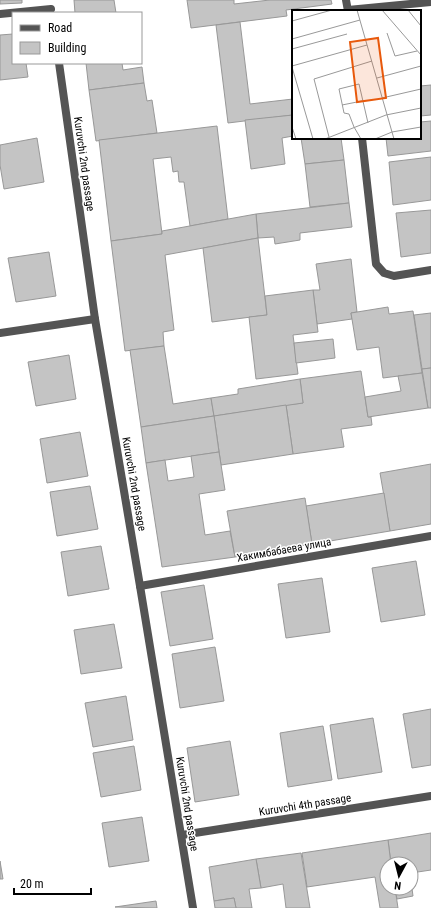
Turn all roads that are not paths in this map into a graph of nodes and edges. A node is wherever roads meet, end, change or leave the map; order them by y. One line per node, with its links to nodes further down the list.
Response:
1 (346, 0): 4 (street)
2 (431, 2): 5 (street)
3 (51, 7): 7 (street)
4 (348, 10)
5 (357, 10)
6 (12, 12): 8 (street)
7 (15, 12)
8 (0, 14)
9 (59, 64): 12 (street, Kuruvchi 2nd passage)
10 (362, 139): 11 (street)
11 (431, 270)
12 (95, 319): 13 (street); 15 (street, Kuruvchi 2nd passage)
13 (0, 333)
14 (431, 536): 15 (street, Хакимбабаева улица)
15 (140, 586): 17 (street, Kuruvchi 2nd passage)
16 (431, 796): 17 (street, Kuruvchi 4th passage)
17 (182, 835): 18 (street, Kuruvchi 2nd passage)
18 (193, 908)

